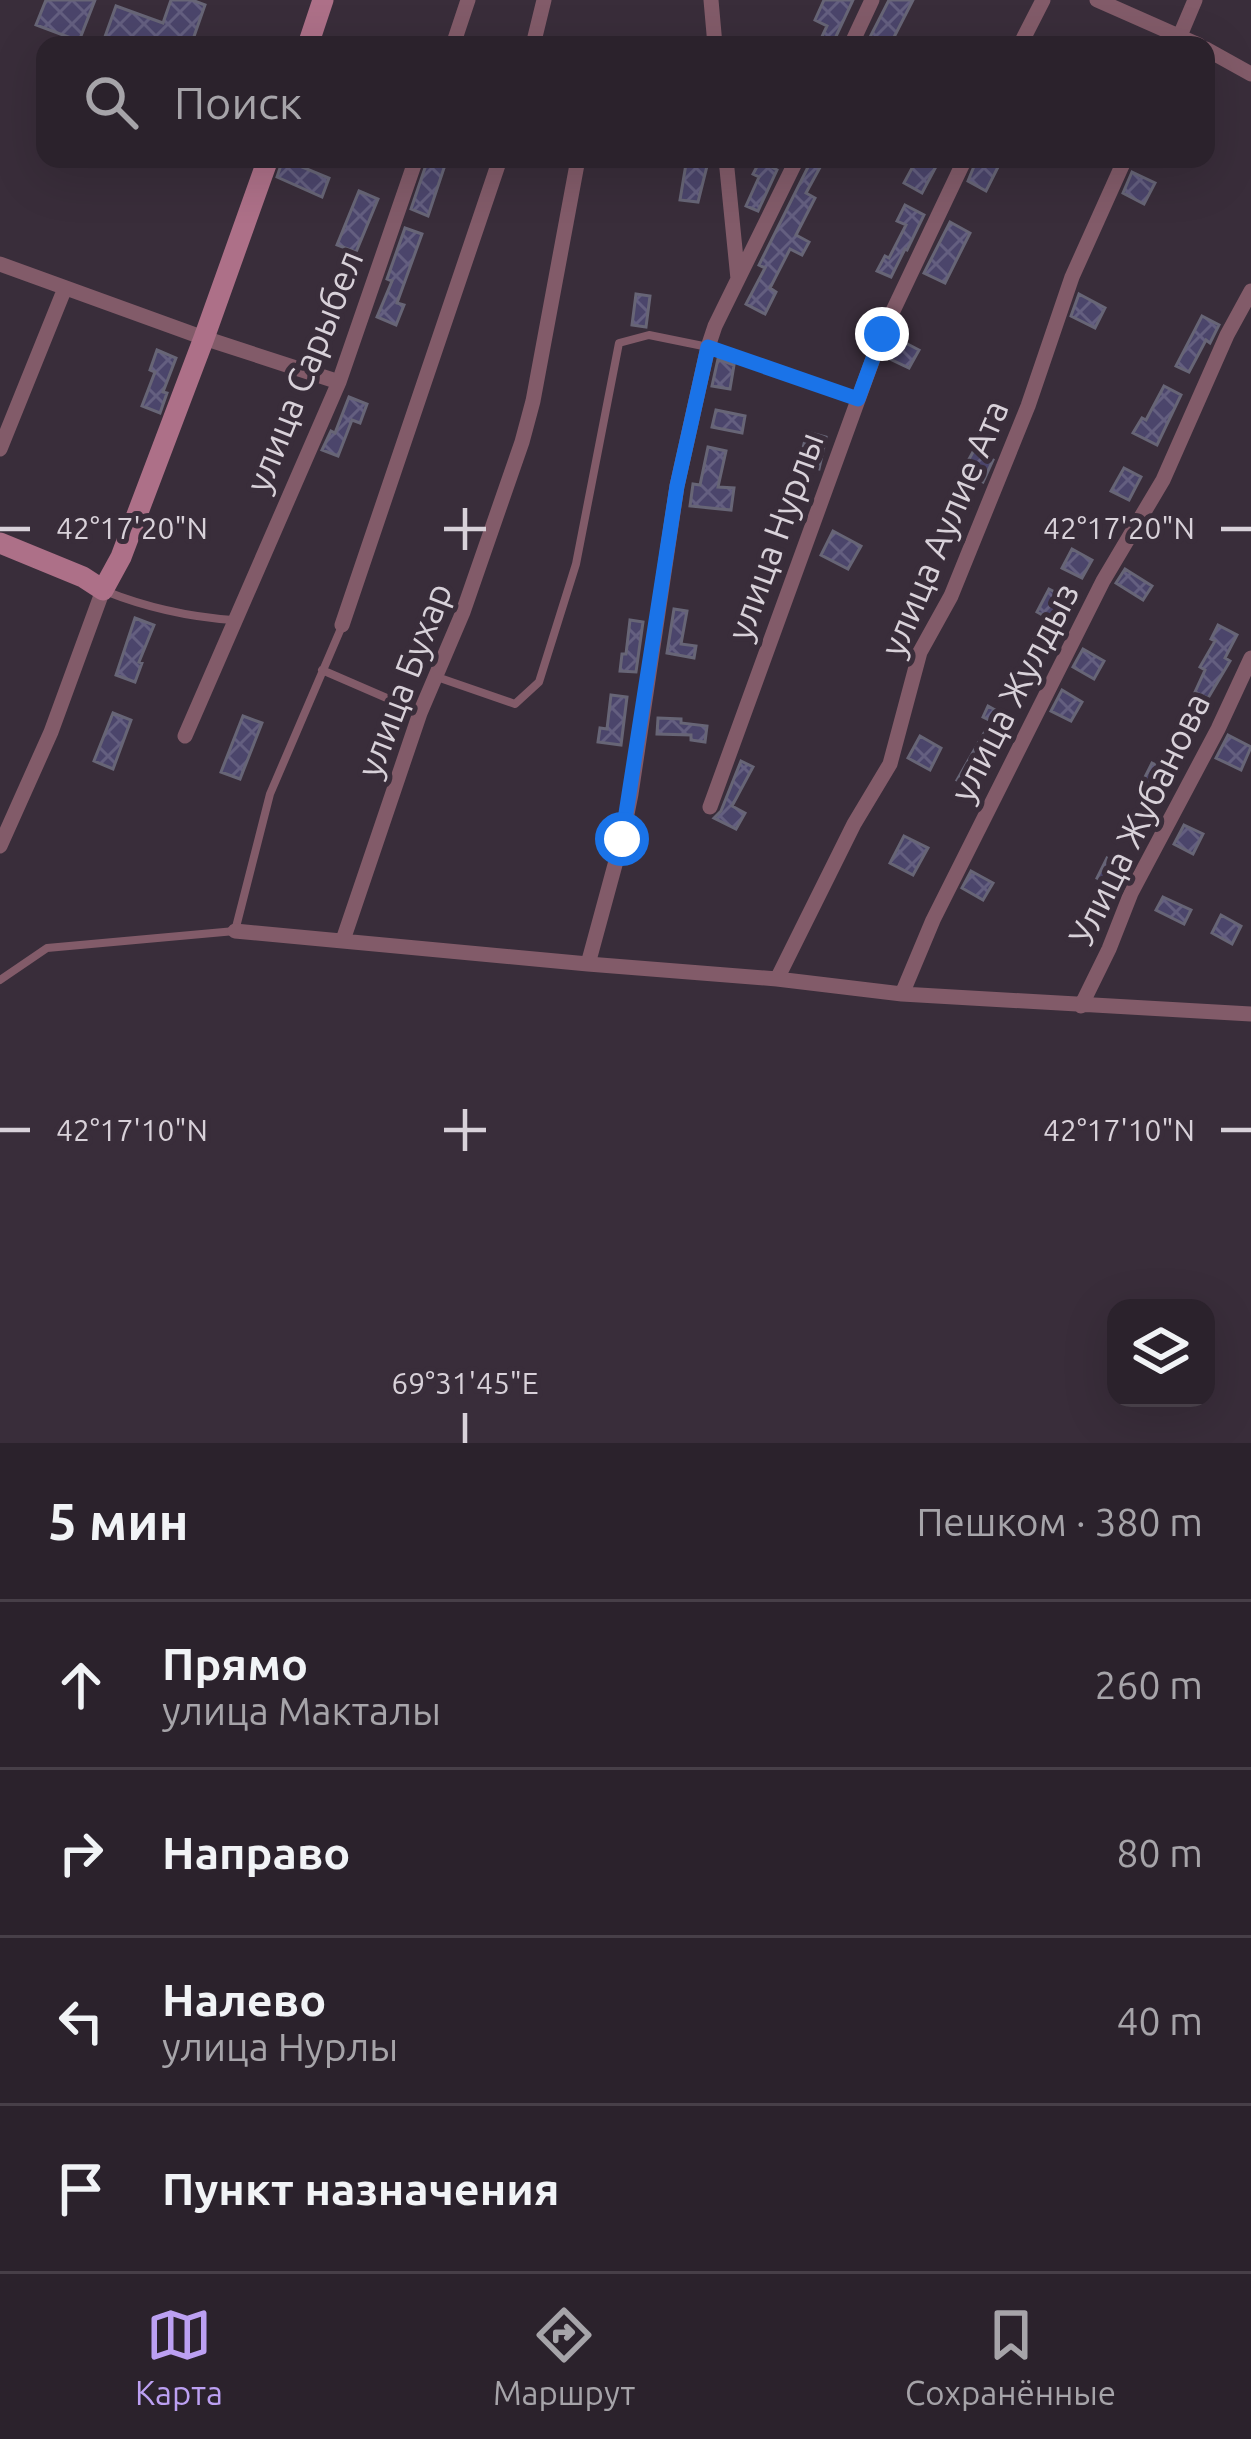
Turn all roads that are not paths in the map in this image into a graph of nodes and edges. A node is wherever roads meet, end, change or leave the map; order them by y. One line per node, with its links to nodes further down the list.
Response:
1 (323, 0): 9 (street)
2 (468, 0): 10 (street)
3 (544, 0): 11 (street)
4 (711, 0): 12 (street)
5 (872, 0): 13 (street)
6 (1042, 0): 14 (street)
7 (1097, 0): 15 (street)
8 (1195, 0): 16 (street)
9 (311, 36)
10 (456, 36)
11 (535, 36)
12 (714, 36)
13 (855, 36)
14 (1024, 36)
15 (1170, 36)
16 (1180, 36)
17 (1215, 54): 18 (street)
18 (1251, 74)
19 (265, 168): 31 (street)
20 (413, 168): 33 (street, улица Сарыбел)
21 (497, 168): 39 (street)
22 (576, 168): 42 (street, улица Бухар)
23 (727, 168): 28 (street)
24 (792, 168): 28 (street)
25 (961, 168): 34 (street, улица Нурлы)
26 (1121, 168): 50 (street, улица Аулие Ата)
27 (0, 264): 29 (street)
28 (738, 282): 32 (street)
29 (65, 288): 31 (street); 35 (street)
30 (1251, 291): 52 (street, улица Жулдыз)
31 (205, 338): 33 (street); 37 (street)
32 (708, 347): 34 (lane); 42 (lane); 49 (street)
33 (339, 382): 38 (street, улица Сарыбел)
34 (858, 399): 45 (street, улица Нурлы)
35 (0, 449)
36 (0, 543): 37 (street)
37 (104, 590): 38 (lane); 46 (street)
38 (233, 620): 44 (street, улица Сарыбел)
39 (342, 625): 41 (lane)
40 (1251, 658): 53 (street, Улица Жубанова)
41 (322, 670): 43 (lane); 47 (lane)
42 (435, 676): 43 (street, улица Бухар)
43 (421, 712): 48 (street, улица Бухар)
44 (184, 736)
45 (710, 807)
46 (0, 846)
47 (235, 931): 48 (street); 51 (lane)
48 (344, 940): 49 (street)
49 (588, 964): 50 (street)
50 (777, 979): 52 (street)
51 (0, 980)
52 (902, 994): 53 (street)
53 (1081, 1006): 54 (street)
54 (1251, 1014)

